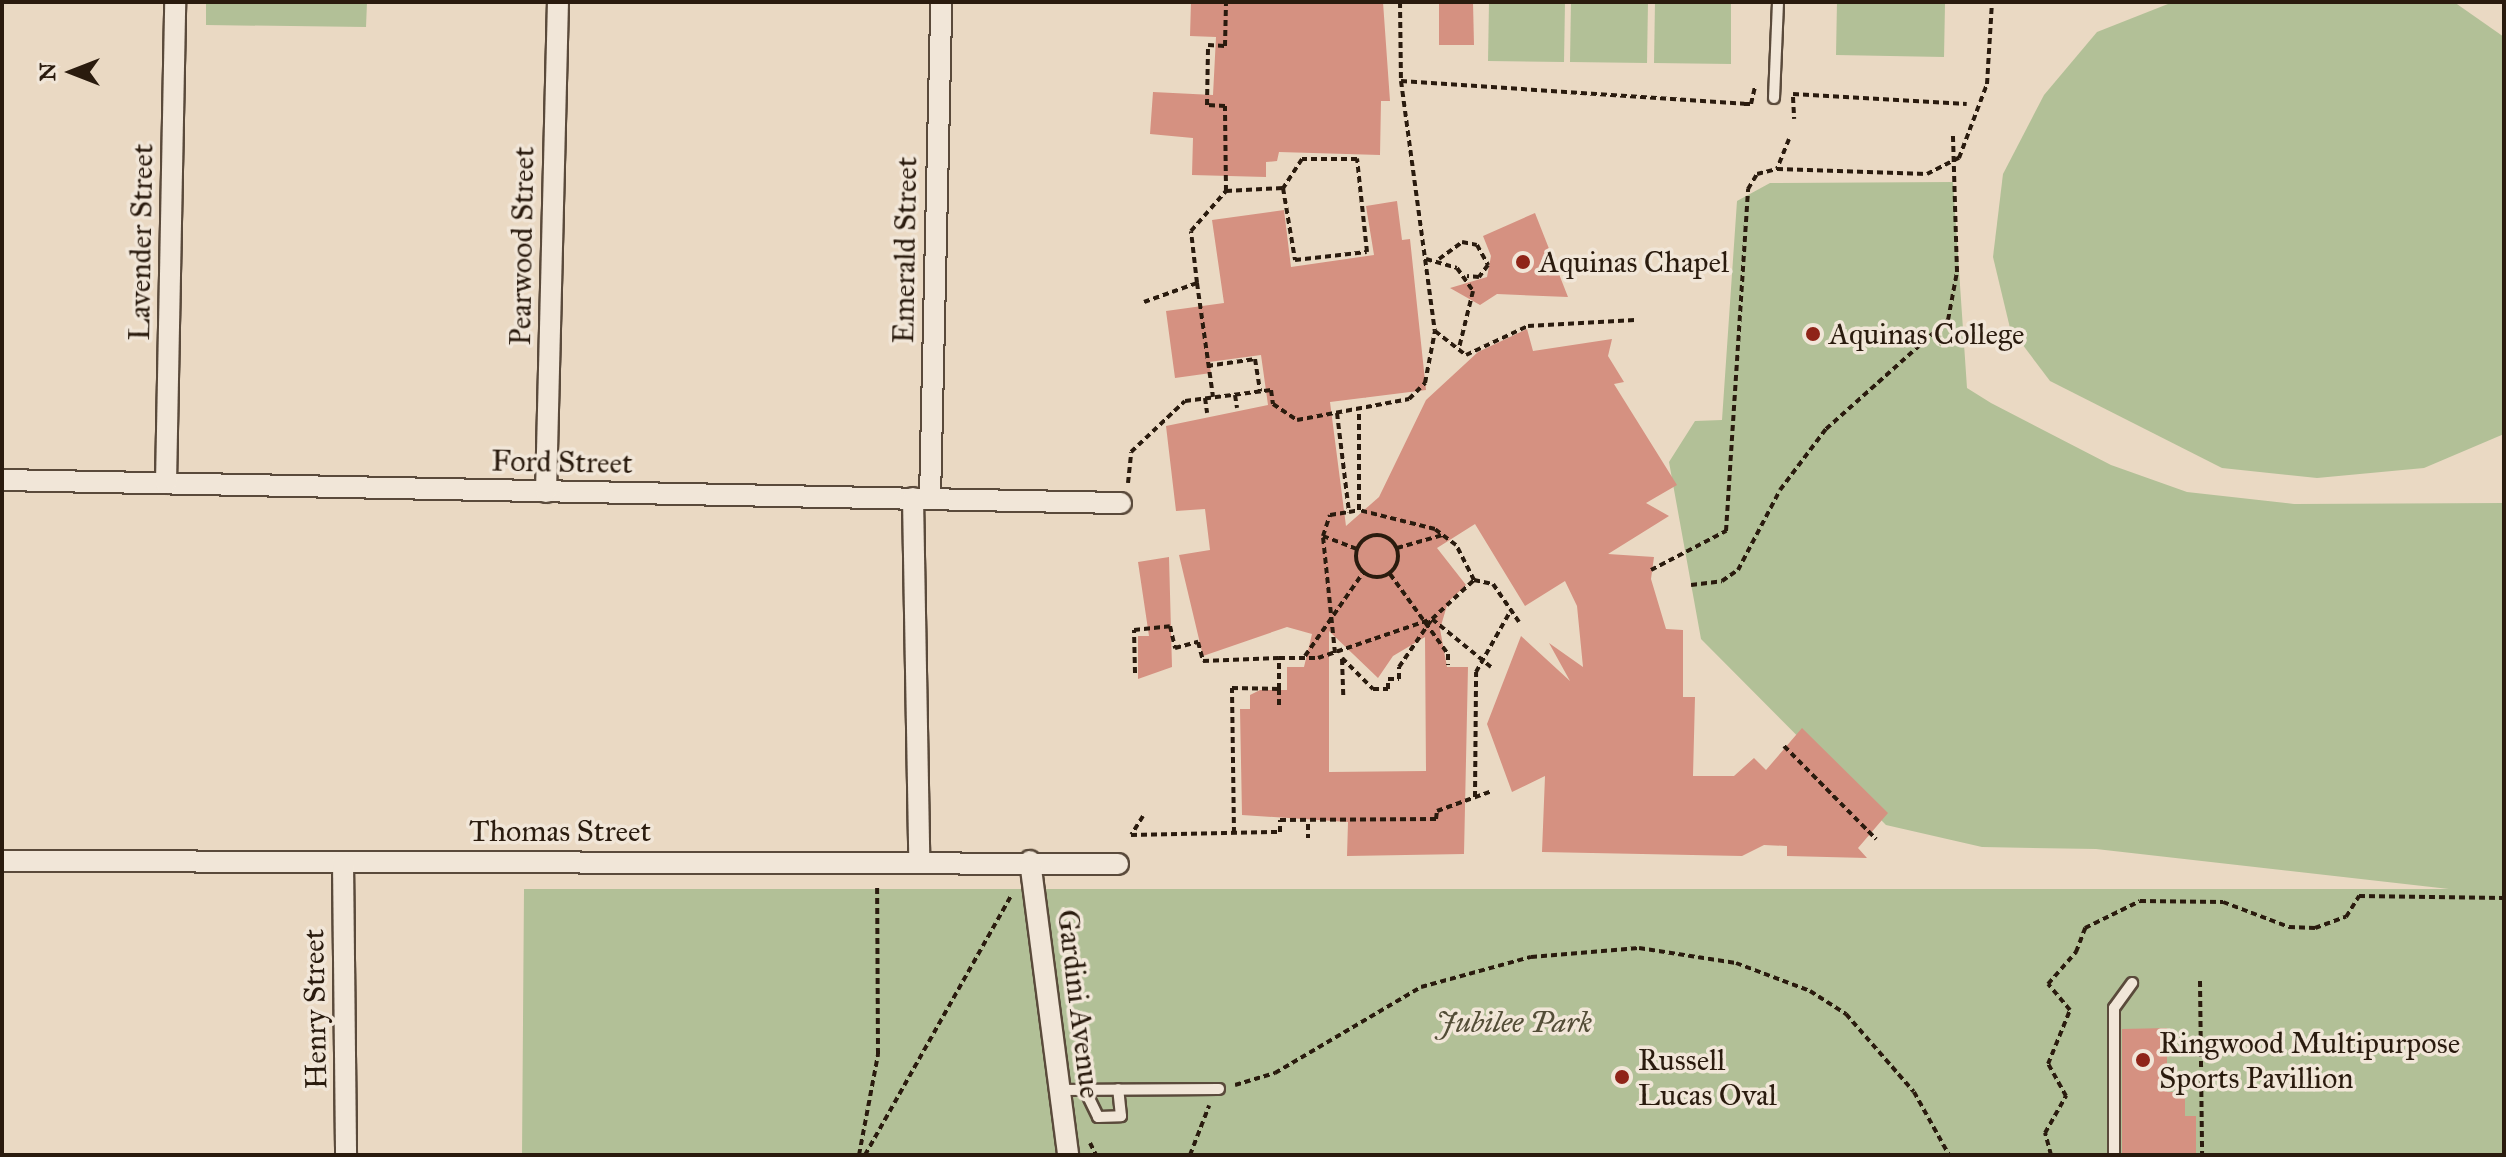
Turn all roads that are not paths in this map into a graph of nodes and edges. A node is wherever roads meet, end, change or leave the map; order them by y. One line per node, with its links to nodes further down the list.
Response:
1 (175, 2): 7 (street, Lavender Street)
2 (558, 2): 8 (street, Pearwood Street)
3 (941, 2): 9 (street, Emerald Street)
4 (1778, 2): 5 (lane)
5 (1774, 98)
6 (2, 480): 7 (street, Ford Street)
7 (166, 483): 8 (street, Ford Street)
8 (546, 492): 9 (street, Ford Street)
9 (921, 499): 10 (street, Ford Street); 11 (street, Emerald Street)
10 (1126, 504)
11 (919, 859): 13 (street, Thomas Street); 14 (street, Thomas Street)
12 (2, 861): 14 (street, Thomas Street)
13 (1030, 861): 15 (street, Thomas Street); 19 (street, Gardini Avenue)
14 (343, 862): 21 (street, Henry Street)
15 (1118, 864)
16 (2132, 983): 23 (lane)
17 (1118, 1089): 18 (lane); 20 (lane); 20 (lane)
18 (1219, 1089)
19 (1059, 1090): 20 (lane); 22 (street, Gardini Avenue)
20 (1085, 1090)
21 (346, 1155)
22 (1068, 1155)
23 (2114, 1155)

